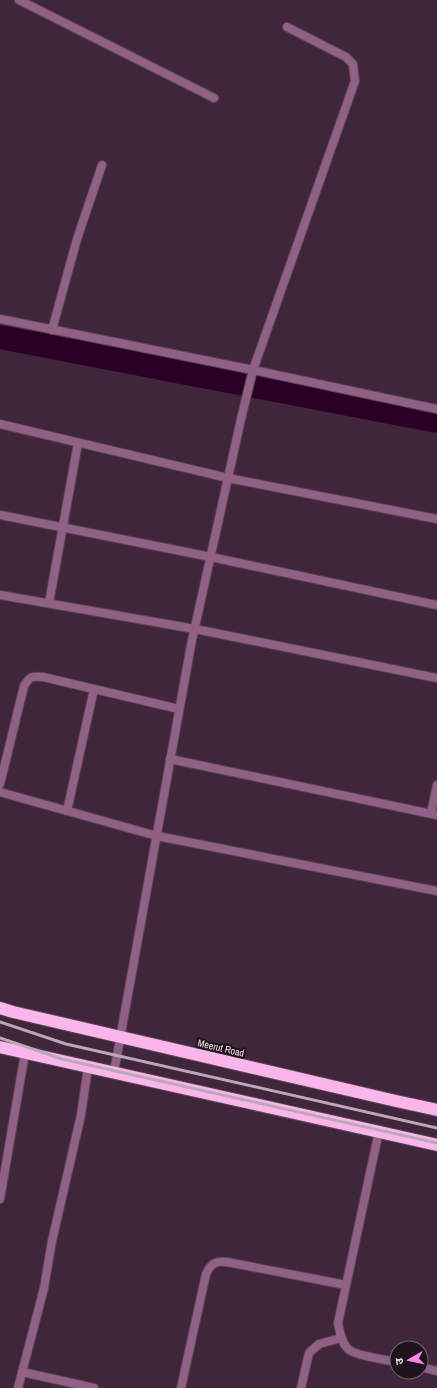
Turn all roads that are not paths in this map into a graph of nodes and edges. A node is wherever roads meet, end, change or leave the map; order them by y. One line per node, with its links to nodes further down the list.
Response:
1 (19, 0): 3 (street)
2 (288, 27): 7 (street)
3 (214, 98)
4 (102, 165): 6 (street)
5 (0, 319): 6 (street)
6 (52, 330): 7 (street)
7 (253, 370): 8 (street); 11 (street)
8 (437, 409)
9 (0, 424): 10 (street)
10 (78, 443): 11 (street); 14 (street)
11 (228, 478): 13 (street); 15 (street)
12 (0, 515): 14 (street)
13 (437, 519)
14 (63, 527): 15 (street); 17 (street)
15 (211, 557): 18 (street); 19 (street)
16 (0, 595): 17 (street)
17 (49, 603): 19 (street)
18 (437, 605)
19 (195, 629): 20 (street); 22 (street)
20 (437, 678)
21 (94, 689): 22 (street); 24 (street); 27 (street)
22 (179, 709): 23 (street)
23 (170, 758): 28 (street); 29 (street)
24 (0, 784)
25 (437, 785): 28 (street)
26 (0, 792): 27 (street)
27 (67, 811): 29 (street)
28 (434, 814)
29 (157, 836): 30 (street); 32 (street)
30 (437, 891)
31 (0, 1008): 32 (highway, Meerut Road)
32 (120, 1037): 36 (street); 37 (highway, Meerut Road)
33 (0, 1047): 34 (highway)
34 (25, 1053): 35 (highway); 40 (street)
35 (88, 1067): 36 (highway); 44 (street)
36 (114, 1072): 38 (highway)
37 (437, 1110)
38 (379, 1131): 39 (highway); 41 (street)
39 (437, 1145)
40 (0, 1199)
41 (346, 1285): 42 (street); 47 (street)
42 (341, 1338): 43 (street); 48 (street)
43 (389, 1360)
44 (22, 1372): 45 (street); 46 (street)
45 (18, 1388)
46 (94, 1388)
47 (181, 1388)
48 (301, 1388)

